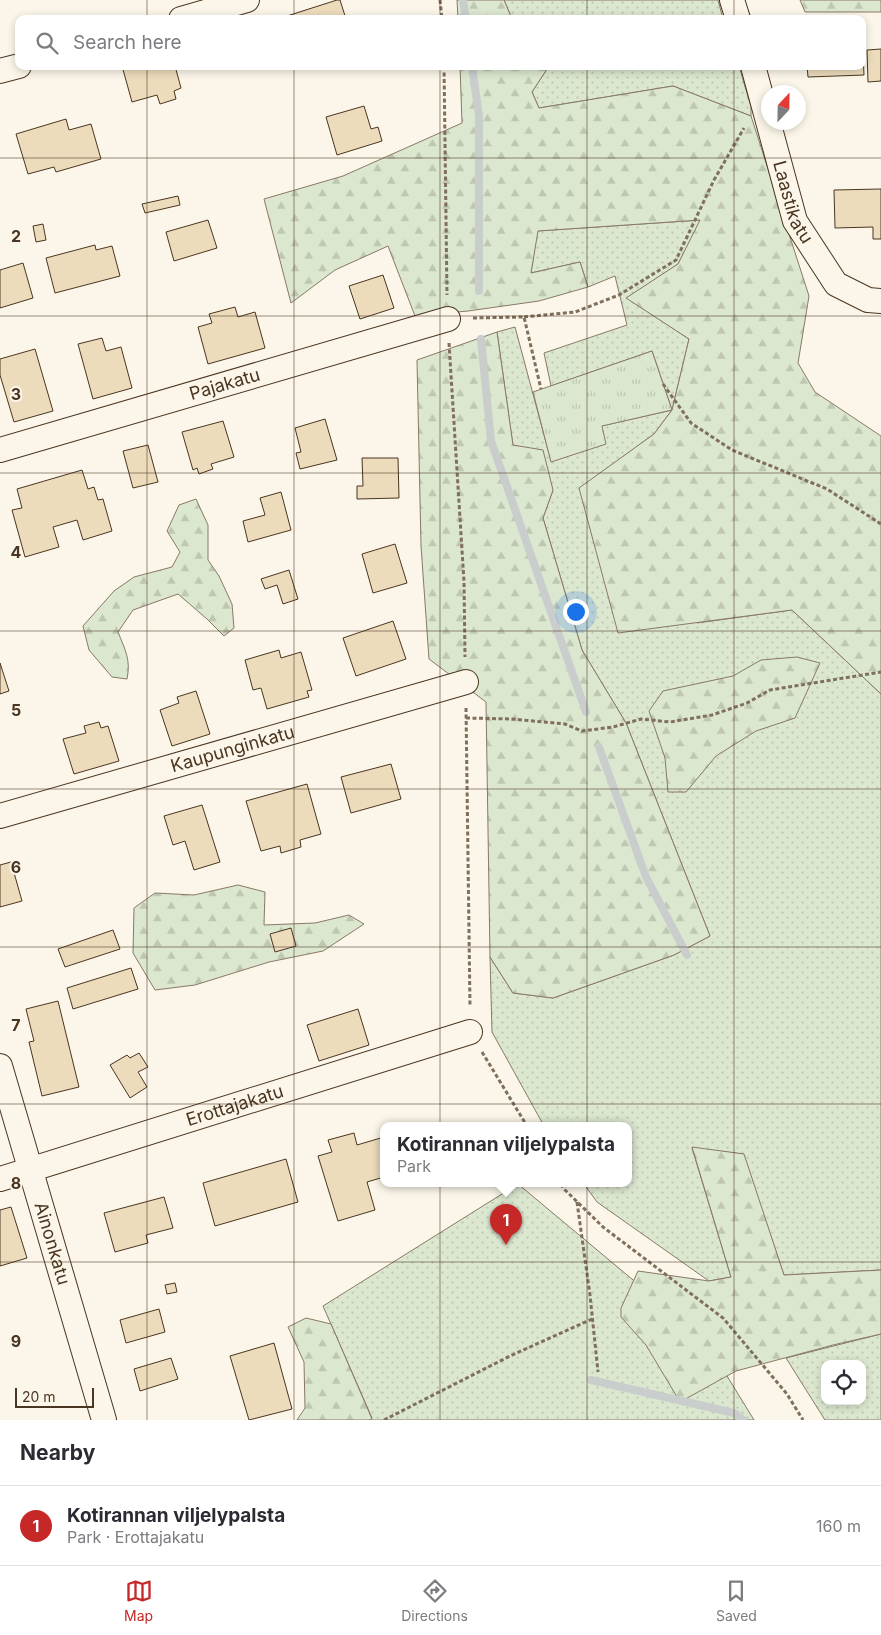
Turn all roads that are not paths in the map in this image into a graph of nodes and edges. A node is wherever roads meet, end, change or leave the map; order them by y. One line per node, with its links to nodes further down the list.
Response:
1 (246, 0): 3 (street)
2 (732, 0): 4 (street)
3 (195, 15)
4 (737, 15)
5 (15, 67): 7 (street)
6 (754, 70): 8 (street, Laastikatu)
7 (0, 71)
8 (881, 300)
9 (448, 319): 10 (street, Pajakatu)
10 (0, 450)
11 (466, 682): 12 (street, Kaupunginkatu)
12 (0, 816)
13 (470, 1032): 15 (street, Erottajakatu)
14 (0, 1066): 15 (street, Ainonkatu)
15 (32, 1170): 16 (street, Erottajakatu); 17 (street, Ainonkatu)
16 (0, 1179)
17 (104, 1420)

